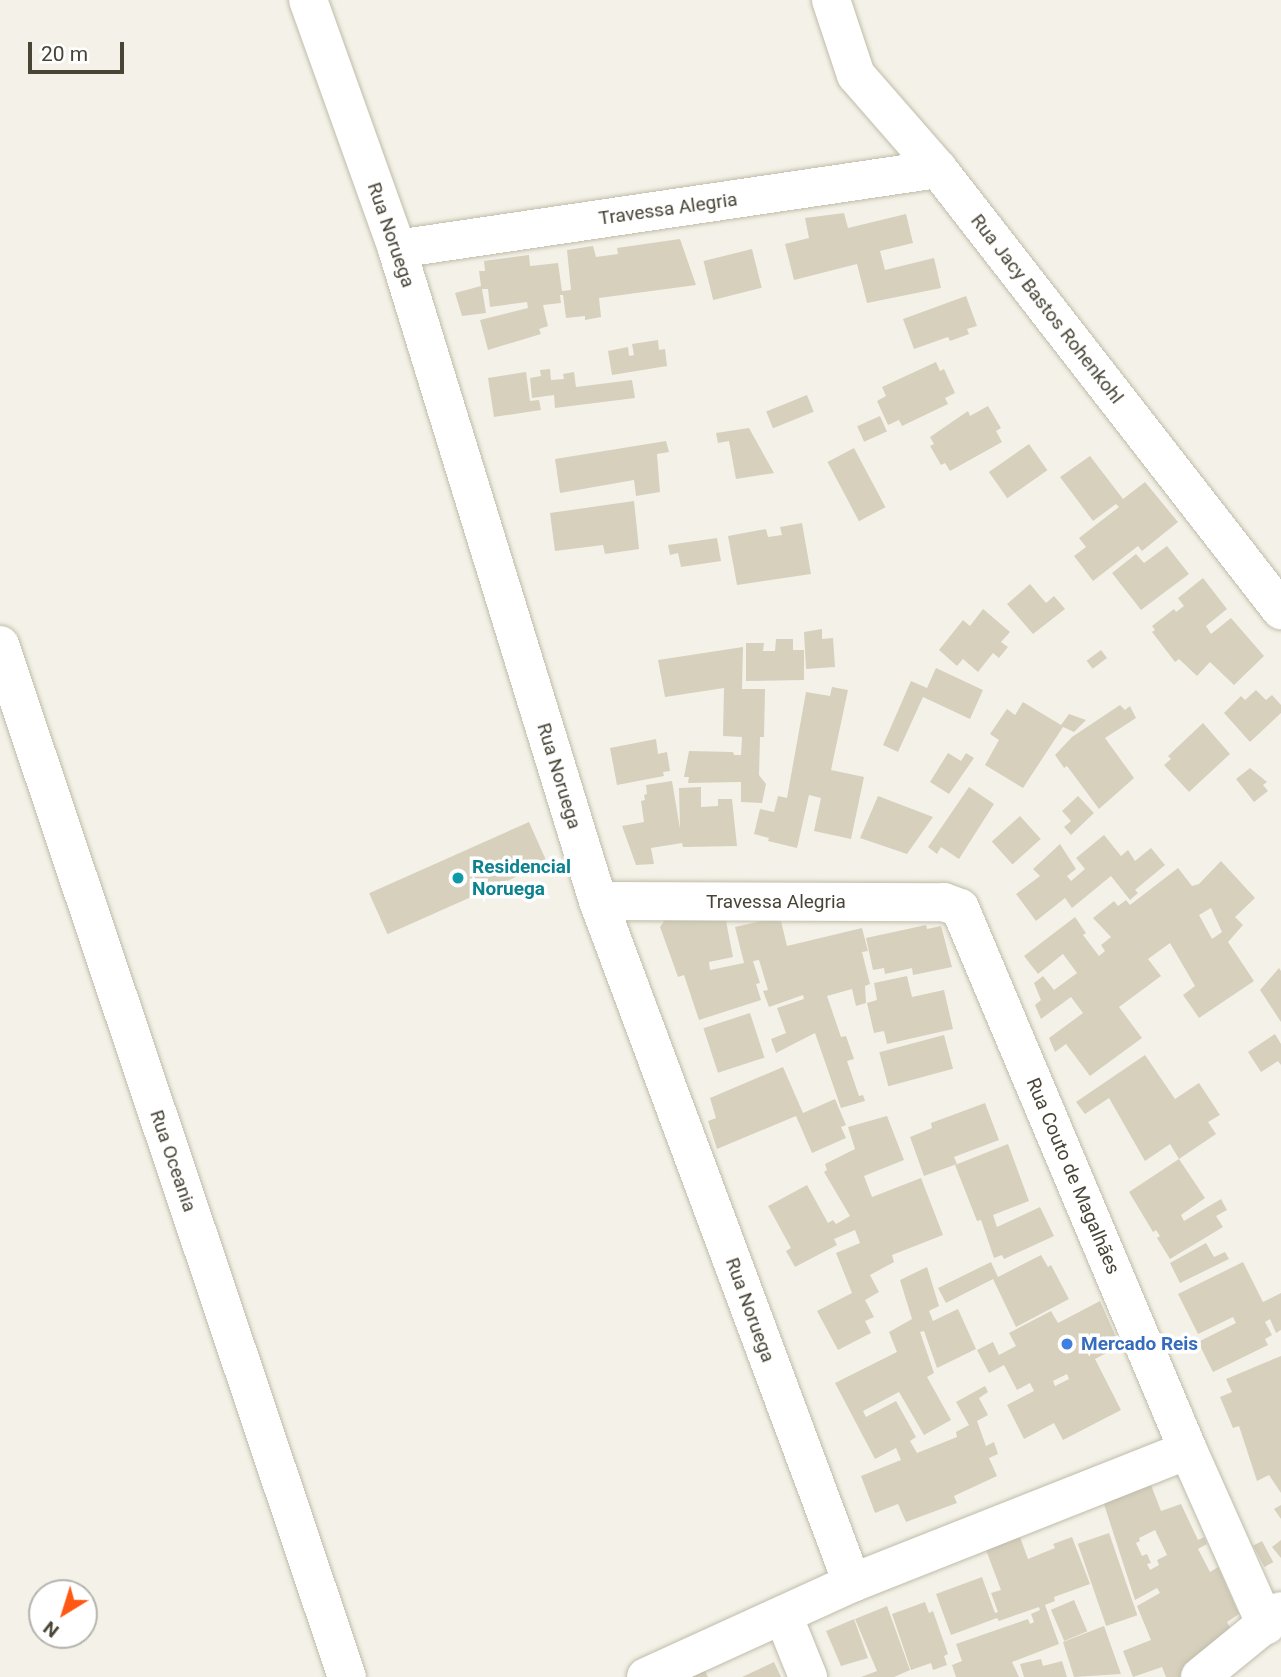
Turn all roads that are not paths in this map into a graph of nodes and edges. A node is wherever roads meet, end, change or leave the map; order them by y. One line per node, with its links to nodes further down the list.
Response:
1 (308, 0): 4 (street, Rua Noruega)
2 (831, 0): 3 (street, Rua Jacy Bastos Rohenkohl)
3 (938, 169): 4 (street, Travessa Alegria); 5 (street, Rua Jacy Bastos Rohenkohl)
4 (397, 249): 7 (street, Rua Noruega)
5 (1281, 610)
6 (0, 645): 13 (street, Rua Oceania)
7 (598, 901): 8 (street, Travessa Alegria); 10 (street, Rua Noruega)
8 (955, 904): 9 (street, Rua Couto de Magalhães)
9 (1188, 1450): 10 (street); 12 (street, Rua Couto de Magalhães)
10 (852, 1583): 11 (street)
11 (783, 1615): 14 (street); 15 (street)
12 (1274, 1618): 16 (street)
13 (347, 1677)
14 (646, 1677)
15 (808, 1677)
16 (1200, 1677)

